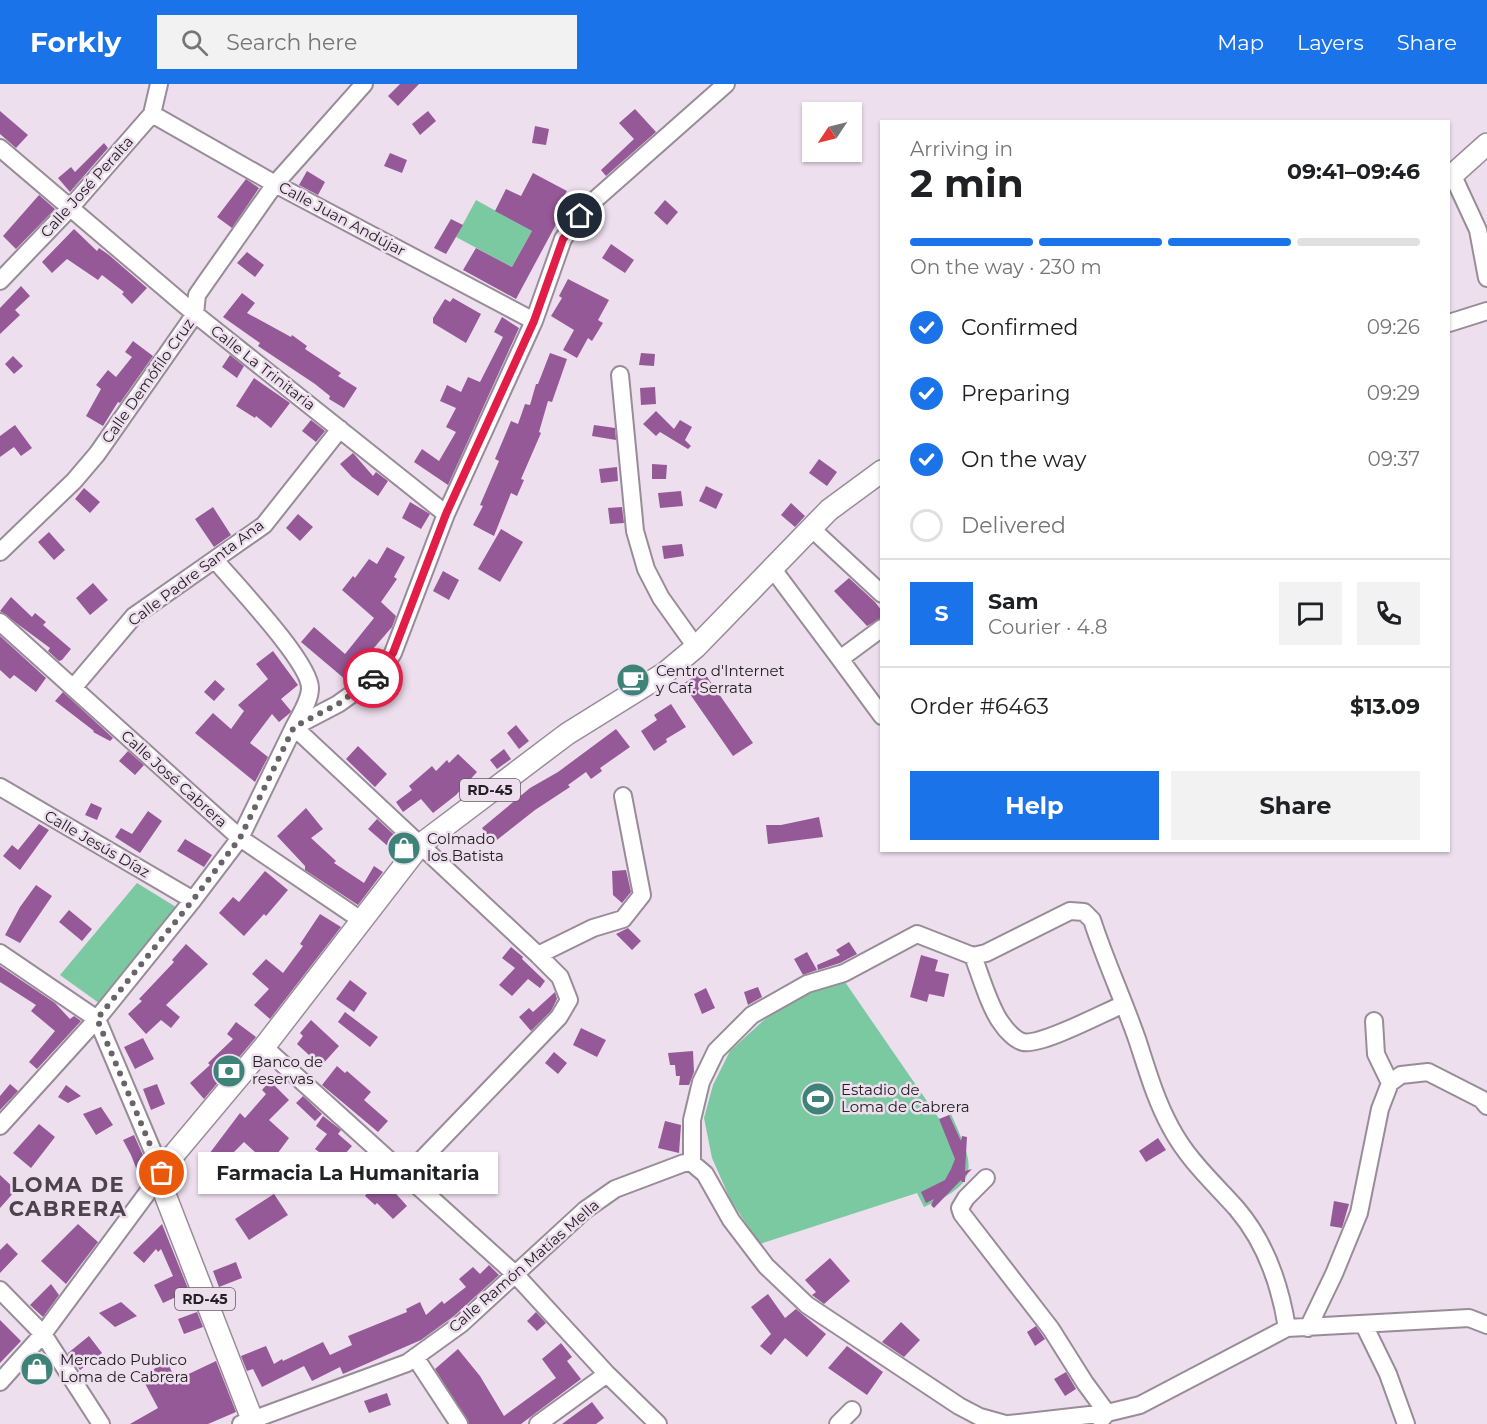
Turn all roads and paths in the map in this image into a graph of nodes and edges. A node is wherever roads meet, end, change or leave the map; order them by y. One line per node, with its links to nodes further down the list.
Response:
1 (159, 84): 4 (street, Calle José Peralta)
2 (364, 84): 8 (street, Calle Demófilo Cruz)
3 (726, 84): 14 (street)
4 (152, 114): 8 (street, Calle Juan Andújar); 9 (street, Calle José Peralta)
5 (1487, 144): 7 (main road)
6 (0, 148): 9 (street, Calle La Trinitaria)
7 (1451, 177): 10 (street)
8 (276, 184): 13 (street, Calle Demófilo Cruz); 14 (street, Calle Juan Andújar)
9 (70, 208): 11 (street, Calle José Peralta); 13 (street, Calle La Trinitaria)
10 (1487, 278)
11 (0, 281)
12 (1487, 311): 15 (street)
13 (195, 314): 17 (street, Calle La Trinitaria); 21 (street, Calle Demófilo Cruz)
14 (534, 321): 19 (street)
15 (1450, 323)
16 (620, 375): 29 (street)
17 (340, 429): 19 (street, Calle La Trinitaria); 22 (street, Calle Padre Santa Ana)
18 (880, 472): 20 (main road, RD-45)
19 (446, 514): 33 (street)
20 (811, 528): 23 (main road, RD-45); 25 (street)
21 (0, 552)
22 (216, 561): 31 (street, Calle Padre Santa Ana); 33 (street)
23 (772, 568): 29 (main road, RD-45); 30 (street)
24 (880, 576): 25 (street)
25 (863, 578): 26 (street)
26 (880, 592)
27 (0, 622): 31 (street, Calle José Cabrera)
28 (880, 629): 30 (street)
29 (696, 647): 37 (main road, RD-45)
30 (840, 659): 32 (street)
31 (73, 688): 36 (street, Calle José Cabrera)
32 (880, 713)
33 (294, 727): 36 (street); 37 (street)
34 (0, 787): 38 (street, Calle Jesús Díaz)
35 (623, 796): 41 (street)
36 (240, 838): 38 (street); 39 (street, Calle José Cabrera)
37 (420, 845): 39 (main road, RD-45); 41 (street)
38 (193, 900): 44 (street)
39 (361, 920): 46 (main road, RD-45)
40 (0, 953): 44 (street)
41 (538, 955): 52 (street)
42 (973, 956): 43 (street); 43 (street); 50 (street)
43 (1122, 1005): 58 (street)
44 (97, 1019): 49 (street); 51 (street)
45 (1374, 1021): 47 (street)
46 (264, 1047): 51 (main road, RD-45); 52 (street)
47 (1390, 1083): 48 (street); 59 (street)
48 (1487, 1106)
49 (0, 1126)
50 (692, 1163): 54 (street, Calle Ramón Matías Mella); 66 (street)
51 (162, 1173): 60 (street); 67 (main road, RD-45)
52 (406, 1176): 54 (street)
53 (986, 1178): 65 (street)
54 (515, 1274): 61 (street, Calle Ramón Matías Mella); 62 (street)
55 (0, 1290): 60 (street)
56 (1364, 1325): 57 (street); 59 (street); 75 (street)
57 (1487, 1325)
58 (1287, 1328): 59 (street); 65 (street)
59 (1308, 1328)
60 (43, 1334): 63 (street); 68 (street)
61 (415, 1357): 67 (street, Calle Ramón Matías Mella); 69 (street)
62 (608, 1374): 70 (street); 71 (street)
63 (0, 1382)
64 (852, 1410): 72 (street)
65 (1102, 1419): 74 (street)
66 (977, 1420): 73 (street)
67 (249, 1422)
68 (101, 1424)
69 (459, 1424)
70 (538, 1424)
71 (658, 1424)
72 (838, 1424)
73 (1005, 1424)
74 (1009, 1424)
75 (1406, 1424)

